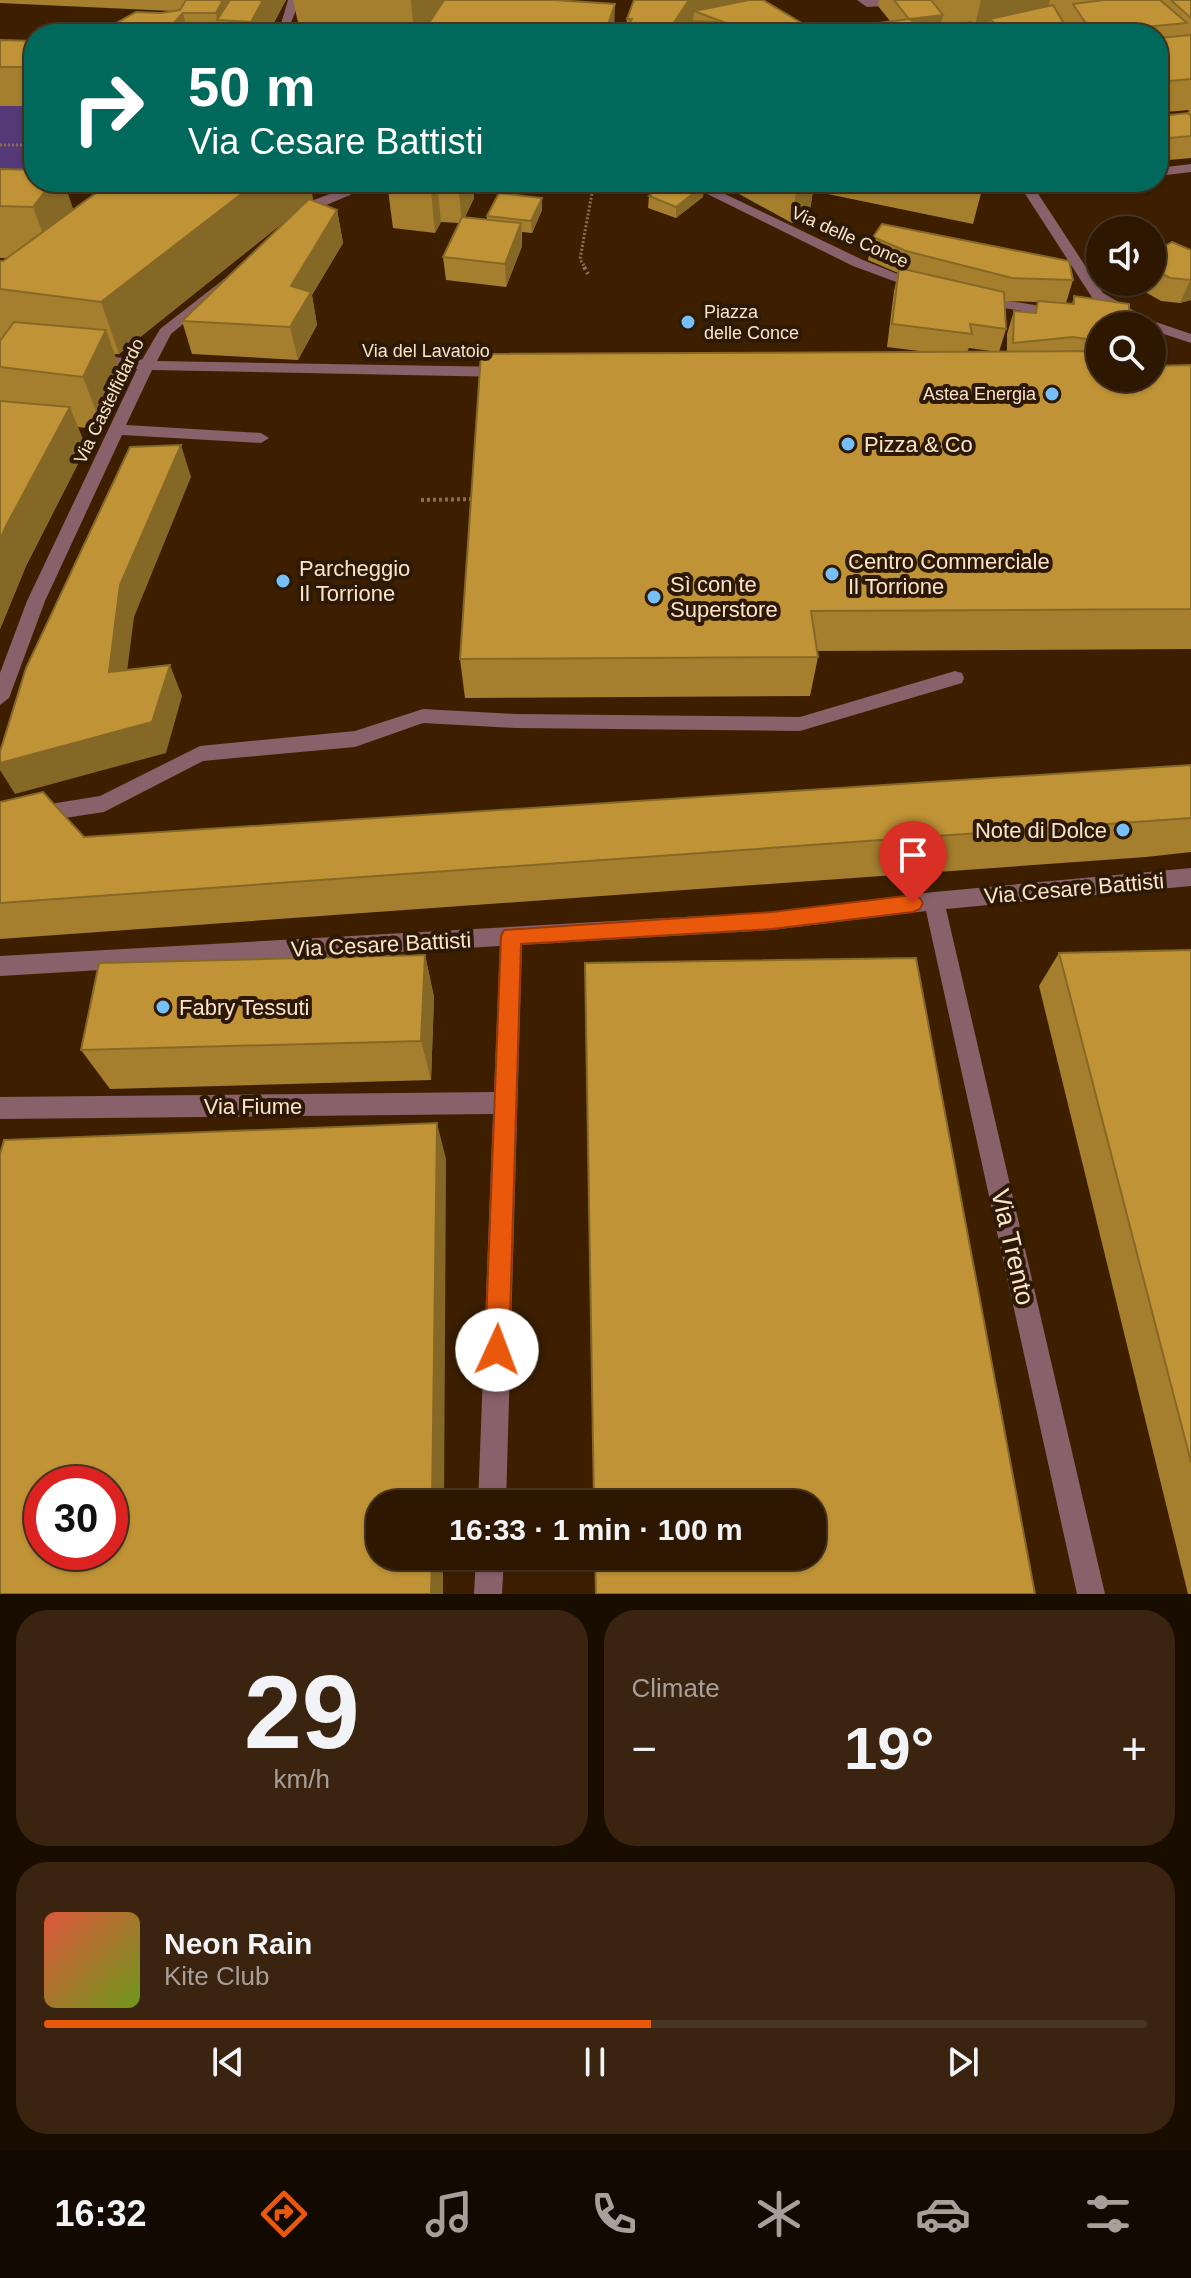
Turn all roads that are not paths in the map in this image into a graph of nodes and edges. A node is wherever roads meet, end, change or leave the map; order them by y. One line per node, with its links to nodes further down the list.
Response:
1 (294, 0): 4 (street)
2 (935, 0): 3 (street)
3 (865, 2)
4 (287, 24)
5 (1191, 168): 6 (street)
6 (1168, 171)
7 (333, 192): 10 (street)
8 (711, 192): 13 (street, Via delle Conce)
9 (1027, 192): 12 (street)
10 (284, 233)
11 (236, 273): 17 (street, Via Castelfidardo)
12 (1125, 312)
13 (1086, 316)
14 (1166, 331): 15 (street)
15 (1191, 339)
16 (73, 358): 17 (street, Via del Lavatoio)
17 (147, 365): 18 (street, Via del Lavatoio); 19 (street, Via Castelfidardo)
18 (527, 372)
19 (116, 430): 20 (street); 22 (street, Via Castelfidardo)
20 (261, 438)
21 (955, 678): 23 (street)
22 (0, 698)
23 (0, 820)
24 (1191, 877): 25 (street, Via Cesare Battisti)
25 (934, 901): 26 (street, Via Cesare Battisti); 33 (street, Via Trento)
26 (511, 936): 27 (street, Via Cesare Battisti); 28 (street)
27 (0, 966)
28 (505, 1103): 29 (street, Via Fiume); 30 (street)
29 (0, 1108)
30 (492, 1490)
31 (489, 1570): 32 (street)
32 (488, 1594)
33 (1091, 1594)

